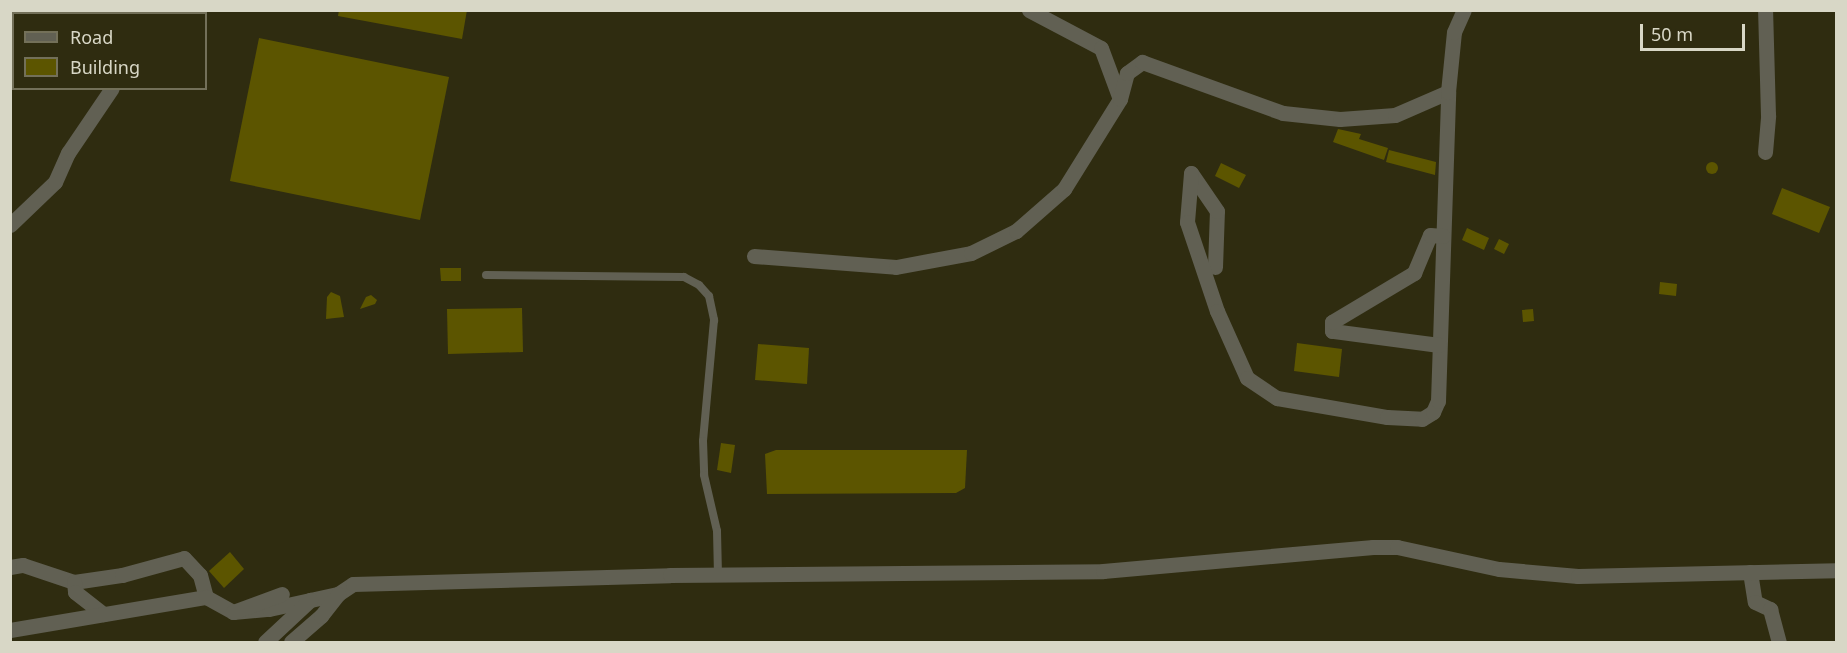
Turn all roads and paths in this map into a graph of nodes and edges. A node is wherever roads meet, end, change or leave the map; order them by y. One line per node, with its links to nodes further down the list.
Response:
1 (1029, 10): 6 (street)
2 (1765, 10): 7 (street)
3 (1465, 12): 5 (street)
4 (111, 90): 8 (street)
5 (1448, 92): 6 (street); 9 (street)
6 (1120, 99): 10 (street)
7 (1765, 152)
8 (10, 225)
9 (1443, 236): 13 (street); 13 (street)
10 (754, 256)
11 (1215, 267): 13 (street)
12 (486, 275): 17 (lane)
13 (1439, 345)
14 (10, 567): 18 (street)
15 (1836, 570): 16 (street)
16 (1750, 572): 17 (street); 28 (street)
17 (718, 575): 20 (street)
18 (74, 582): 21 (street); 24 (street)
19 (282, 594): 23 (street)
20 (338, 594): 22 (street); 27 (street)
21 (206, 597): 23 (street); 24 (street)
22 (310, 600): 23 (street); 26 (street)
23 (232, 612)
24 (103, 614): 25 (street)
25 (10, 630)
26 (265, 642)
27 (291, 642)
28 (1779, 642)

